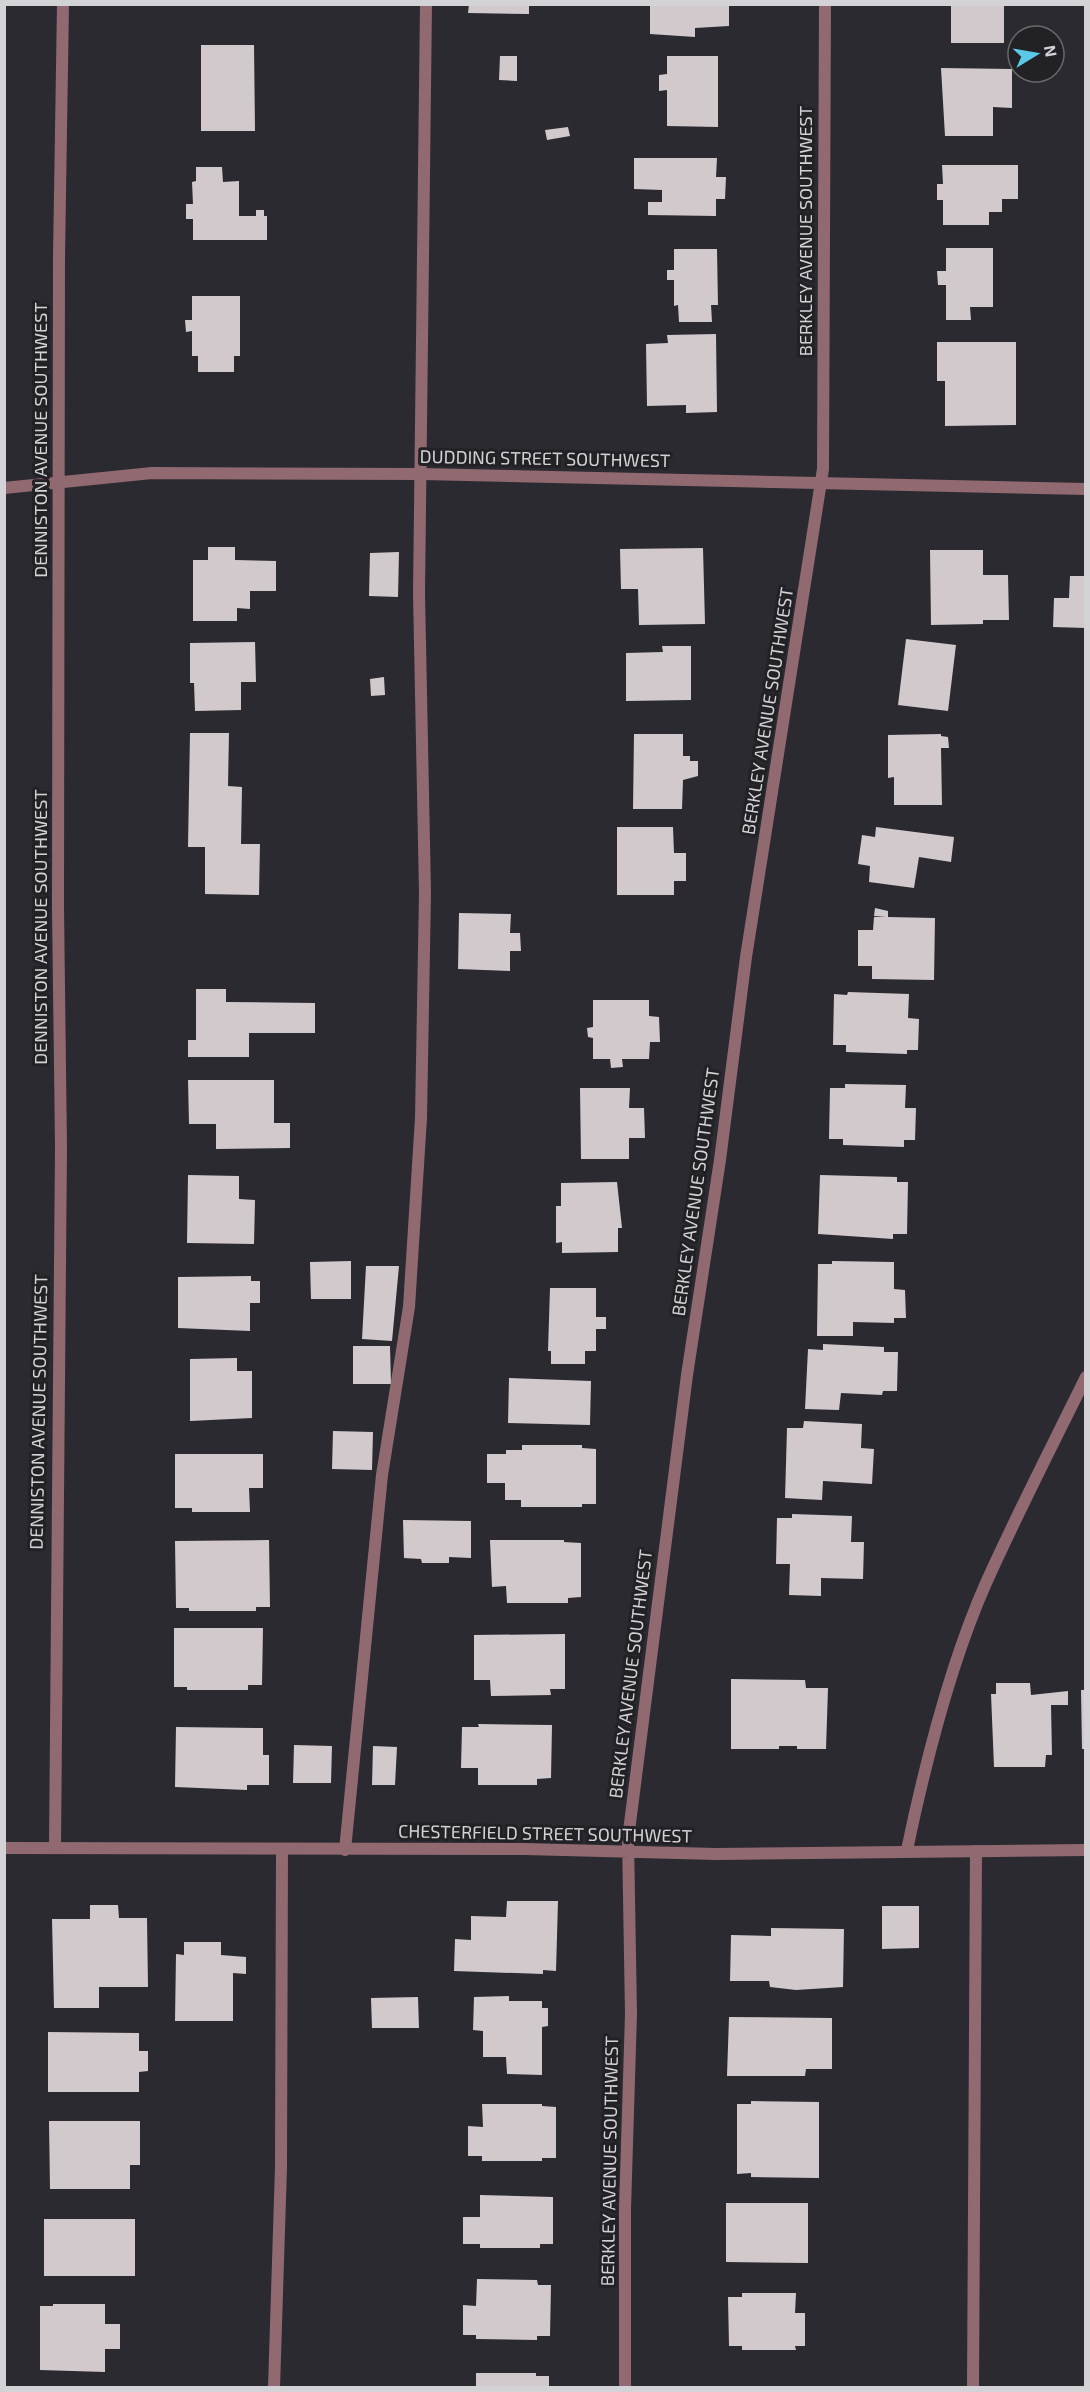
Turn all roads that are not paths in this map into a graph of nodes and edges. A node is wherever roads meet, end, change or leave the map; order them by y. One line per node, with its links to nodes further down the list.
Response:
1 (63, 4): 5 (street, DENNISTON AVENUE SOUTHWEST)
2 (426, 4): 4 (street)
3 (825, 4): 6 (street, BERKLEY AVENUE SOUTHWEST)
4 (422, 474): 5 (street, DUDDING STREET SOUTHWEST); 6 (street, DUDDING STREET SOUTHWEST); 13 (street)
5 (60, 482): 7 (street, DUDDING STREET SOUTHWEST); 11 (street, DENNISTON AVENUE SOUTHWEST)
6 (821, 484): 8 (street, DUDDING STREET SOUTHWEST); 17 (street, BERKLEY AVENUE SOUTHWEST)
7 (4, 488)
8 (1086, 489)
9 (1086, 1377): 14 (street)
10 (4, 1848): 11 (street, CHESTERFIELD STREET SOUTHWEST)
11 (55, 1848): 12 (street, CHESTERFIELD STREET SOUTHWEST)
12 (282, 1850): 13 (street, CHESTERFIELD STREET SOUTHWEST); 18 (street)
13 (345, 1850): 17 (street, CHESTERFIELD STREET SOUTHWEST)
14 (907, 1850): 16 (street, CHESTERFIELD STREET SOUTHWEST); 17 (street, CHESTERFIELD STREET SOUTHWEST)
15 (1086, 1850): 16 (street, CHESTERFIELD STREET SOUTHWEST)
16 (976, 1851): 20 (street)
17 (628, 1852): 19 (street, BERKLEY AVENUE SOUTHWEST)
18 (274, 2388)
19 (625, 2388)
20 (973, 2388)

